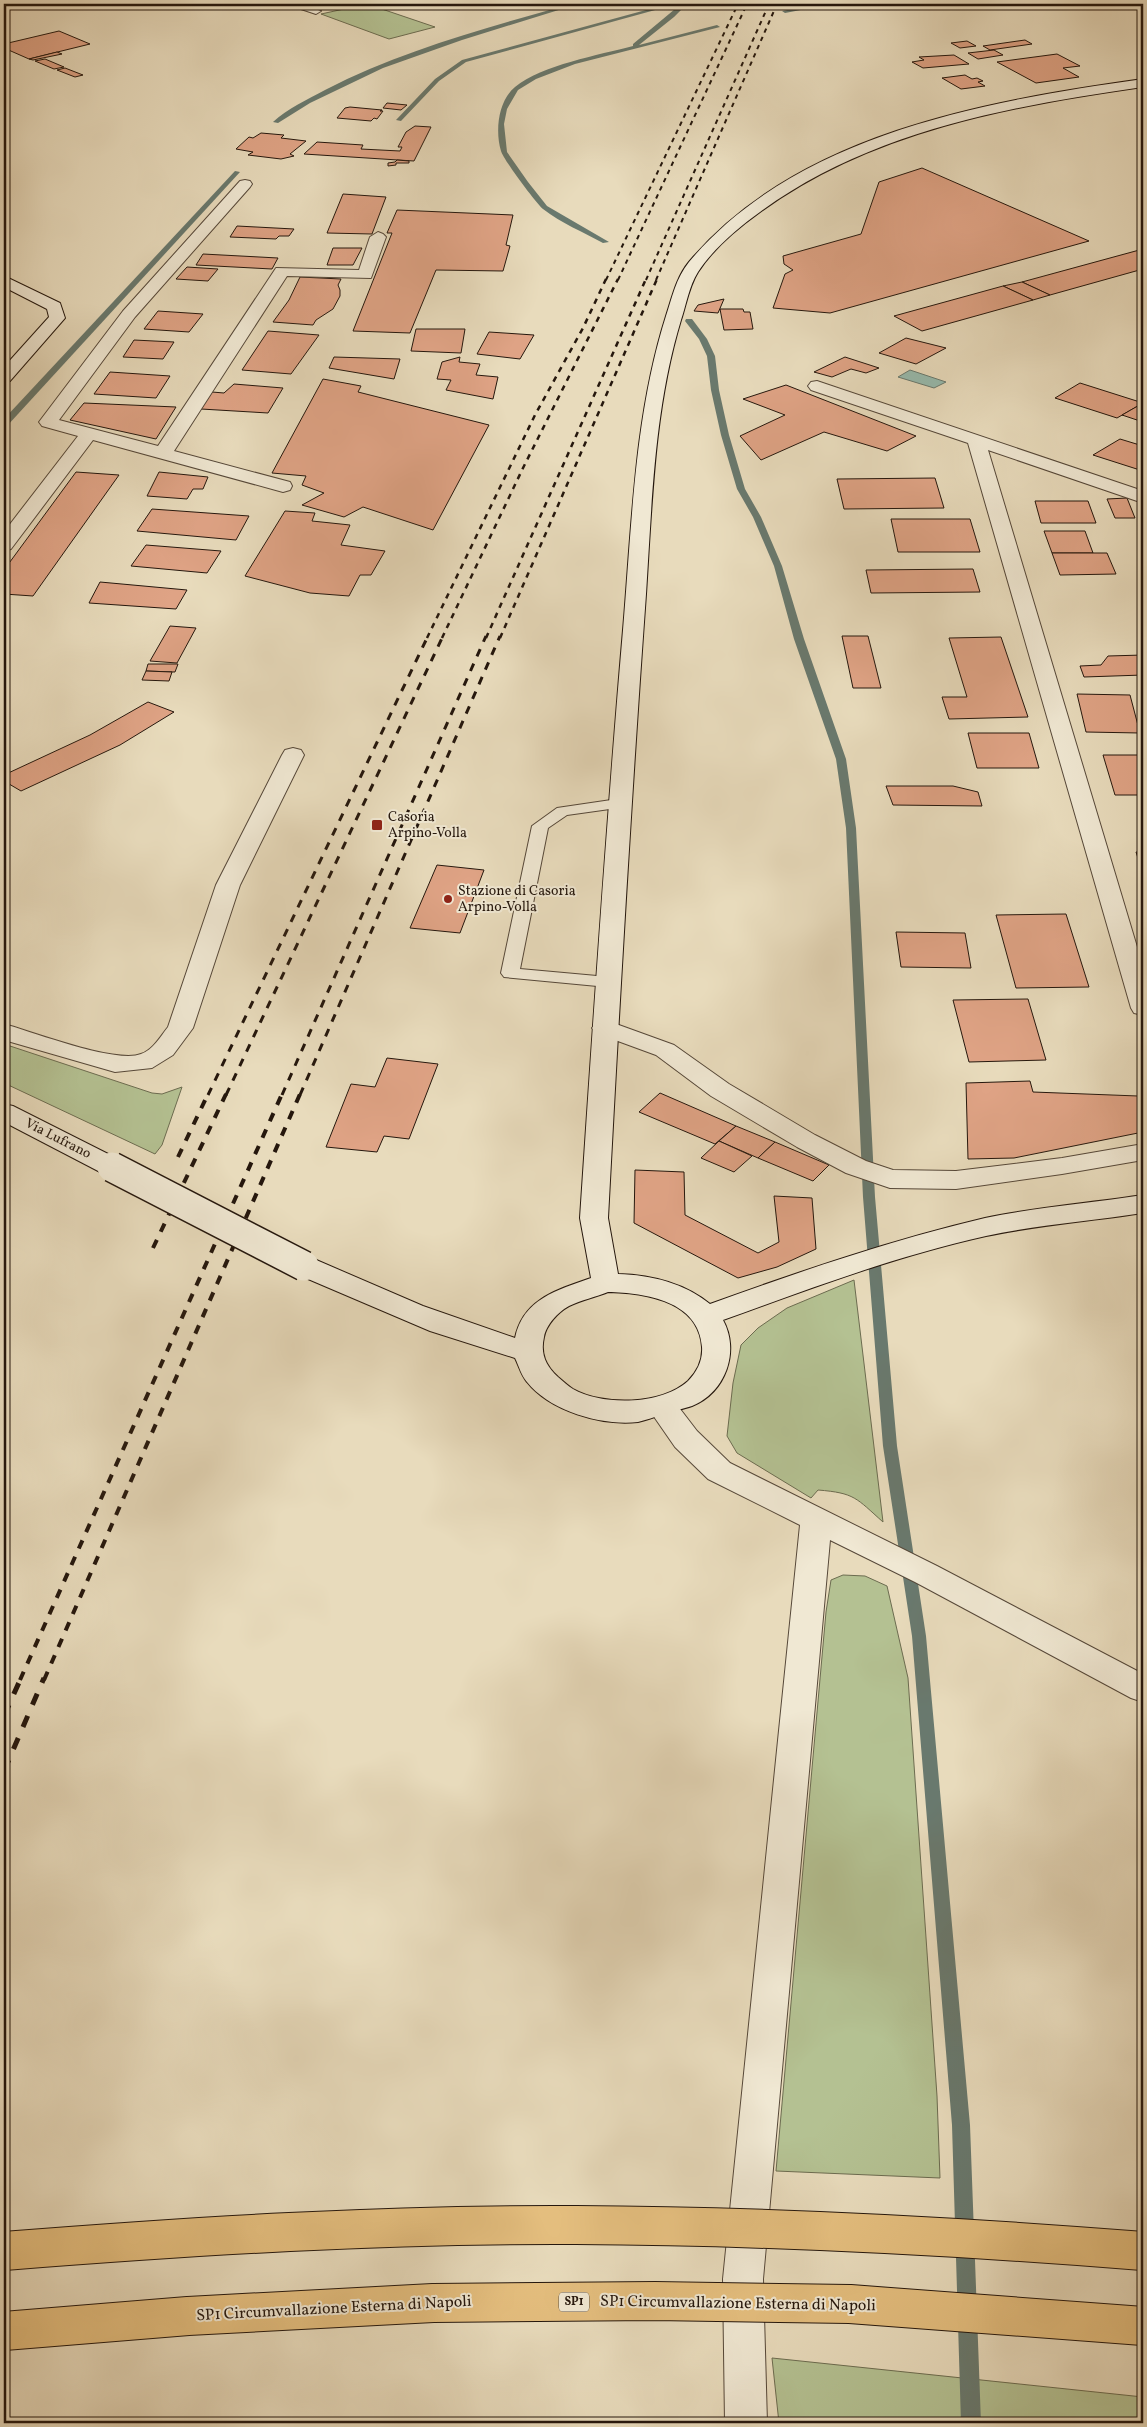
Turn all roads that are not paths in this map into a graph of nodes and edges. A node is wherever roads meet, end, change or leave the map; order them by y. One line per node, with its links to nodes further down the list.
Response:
1 (292, 4): 2 (lane)
2 (316, 11)
3 (1143, 83): 16 (street)
4 (245, 184): 9 (street)
5 (378, 236): 11 (street)
6 (4, 281): 7 (street)
7 (4, 377)
8 (817, 386): 10 (street)
9 (89, 433): 11 (street); 14 (street)
10 (976, 440): 13 (street); 18 (street)
11 (163, 453): 12 (street)
12 (283, 486)
13 (1143, 496)
14 (4, 545)
15 (293, 755): 20 (street)
16 (618, 804): 17 (street); 17 (lane)
17 (608, 982): 19 (street)
18 (1143, 1008)
19 (605, 1028): 22 (street); 24 (street)
20 (4, 1032)
21 (4, 1112): 26 (street, Via Lufrano, bridge)
22 (1143, 1152)
23 (1143, 1204): 25 (street)
24 (606, 1283): 25 (street); 26 (street)
25 (706, 1316): 27 (street)
26 (526, 1351): 27 (street)
27 (663, 1408): 28 (street)
28 (816, 1520): 29 (street); 34 (street)
29 (1143, 1689)
30 (1143, 2250): 31 (highway, bridge)
31 (4, 2252)
32 (1143, 2326): 33 (highway, SP1 Circumvallazione Esterna di Napoli / SP1, bridge)
33 (4, 2331)
34 (746, 2423)

